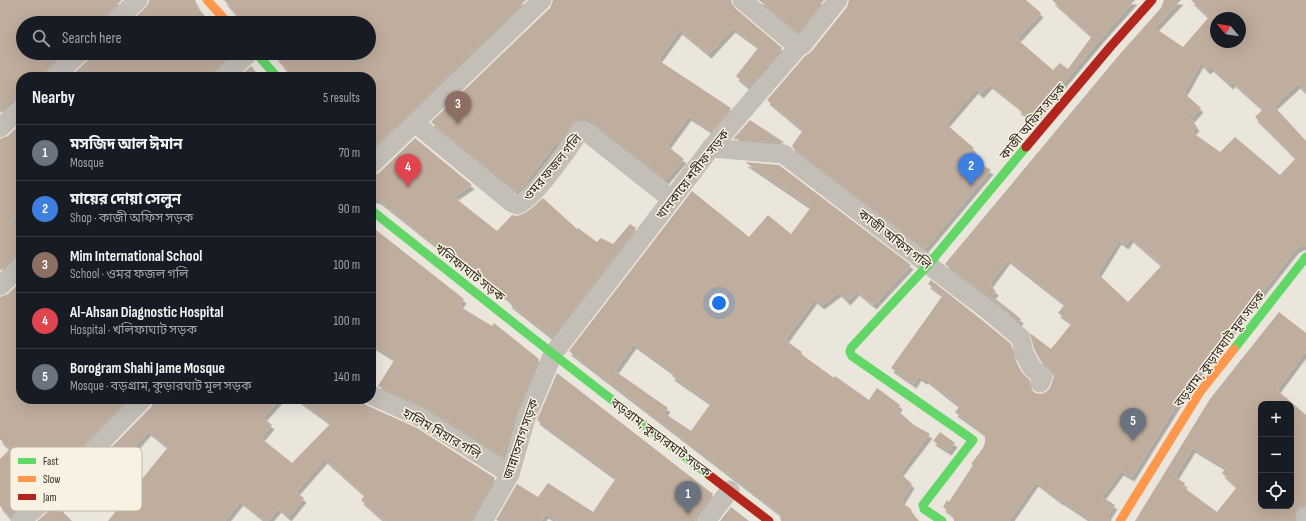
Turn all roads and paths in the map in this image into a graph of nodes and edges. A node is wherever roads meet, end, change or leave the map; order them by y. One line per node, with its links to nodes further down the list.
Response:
1 (138, 0): 7 (street)
2 (207, 0): 8 (street)
3 (542, 0): 17 (street)
4 (742, 0): 9 (street)
5 (838, 0): 9 (street, খানকায়ে শরীফ সড়ক)
6 (1152, 0): 24 (street, কাজী অফিস সড়ক)
7 (121, 16)
8 (222, 16)
9 (798, 47): 19 (street, খানকায়ে শরীফ সড়ক)
10 (72, 60): 13 (street)
11 (241, 60): 14 (street)
12 (262, 60): 15 (street)
13 (59, 72)
14 (228, 72)
15 (273, 72)
16 (16, 113): 18 (street)
17 (415, 123): 20 (street); 21 (street, ওমর ফজল গলি)
18 (0, 128)
19 (711, 148): 21 (street, খানকায়ে শরীফ সড়ক); 24 (street, কাজী অফিস গলি)
20 (376, 161)
21 (671, 200): 27 (street, খানকায়ে শরীফ সড়ক)
22 (376, 214): 27 (street, খলিফাঘাট সড়ক)
23 (1306, 257): 40 (street, বড়গ্রাম, কুড়ারঘাট মূল সড়ক)
24 (928, 265): 28 (street, কাজী অফিস গলি); 39 (street, কাজী অফিস সড়ক)
25 (16, 271): 26 (street)
26 (0, 286)
27 (553, 354): 32 (street, জান্নাতবাগ সড়ক); 33 (street, বড়গ্রাম, কুড়ারঘাট সড়ক)
28 (1040, 383)
29 (376, 397): 32 (street, হালিম মিয়ার গলি)
30 (138, 404): 31 (street)
31 (96, 447)
32 (510, 474): 36 (street, জান্নাতবাগ সড়ক)
33 (730, 490): 37 (street); 38 (street, বড়গ্রাম, কুড়ারঘাট সড়ক)
34 (32, 511): 35 (street)
35 (20, 521)
36 (483, 521)
37 (706, 521)
38 (769, 521)
39 (942, 521)
40 (1120, 521)

